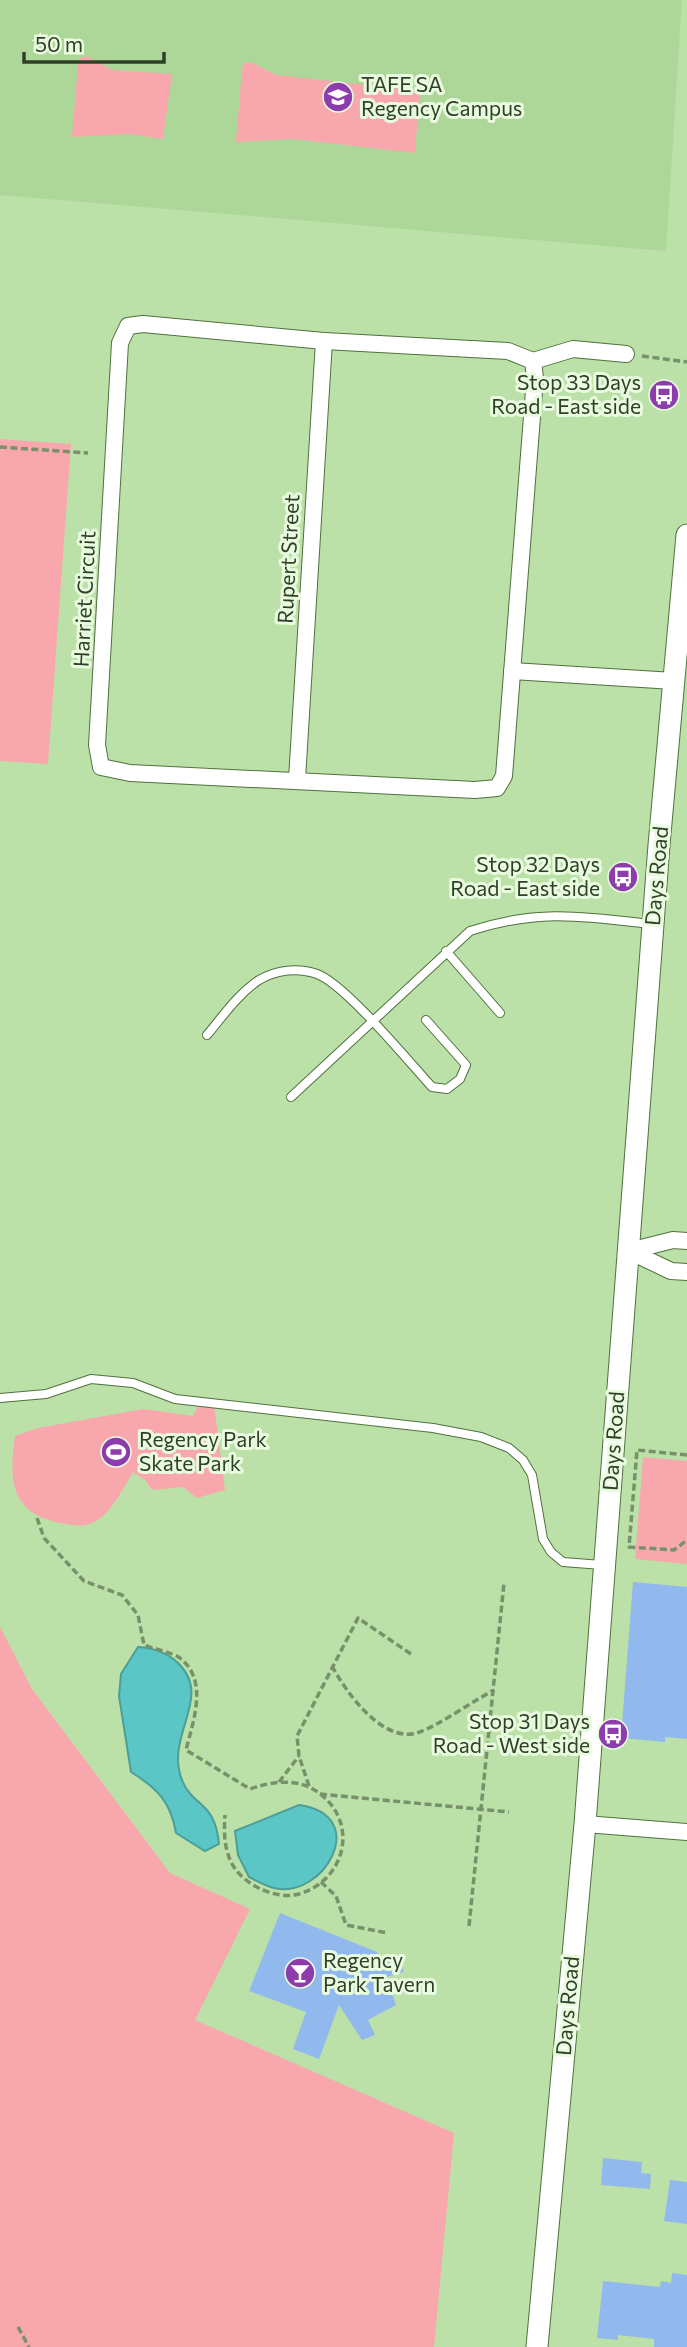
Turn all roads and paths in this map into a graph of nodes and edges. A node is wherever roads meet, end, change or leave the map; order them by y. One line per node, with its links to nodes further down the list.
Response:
1 (324, 341): 3 (street, Harriet Circuit); 10 (street, Rupert Street); 10 (street, Harriet Circuit)
2 (626, 354): 3 (street); 4 (path)
3 (533, 361): 8 (street, Harriet Circuit)
4 (687, 362)
5 (0, 447): 6 (path)
6 (88, 453)
7 (687, 535): 9 (street, Days Road)
8 (512, 671): 9 (street); 10 (street, Harriet Circuit)
9 (674, 681): 11 (street, Days Road)
10 (297, 779)
11 (653, 924): 12 (lane); 19 (street, Days Road)
12 (446, 951): 13 (lane); 15 (lane)
13 (500, 1013)
14 (426, 1020): 15 (lane)
15 (372, 1022): 16 (lane); 17 (lane)
16 (207, 1035)
17 (291, 1097)
18 (687, 1241): 19 (street)
19 (629, 1251): 20 (street); 25 (street, Days Road)
20 (687, 1272)
21 (0, 1398): 25 (lane)
22 (687, 1455): 24 (path)
23 (37, 1518): 31 (path)
24 (687, 1540)
25 (604, 1566): 37 (street, Days Road)
26 (504, 1583): 29 (path)
27 (411, 1654): 28 (path)
28 (332, 1667): 29 (path); 30 (path)
29 (494, 1690): 34 (path)
30 (299, 1756): 31 (path); 32 (path)
31 (279, 1782): 32 (path)
32 (309, 1788): 33 (path)
33 (320, 1794): 34 (path); 39 (path)
34 (482, 1809): 35 (path); 40 (path)
35 (509, 1812)
36 (225, 1815): 39 (path)
37 (585, 1824): 38 (street); 44 (street, Days Road)
38 (687, 1832)
39 (321, 1882): 41 (path)
40 (469, 1926)
41 (388, 1933)
42 (18, 2327): 43 (path)
43 (29, 2347)
44 (537, 2347)

